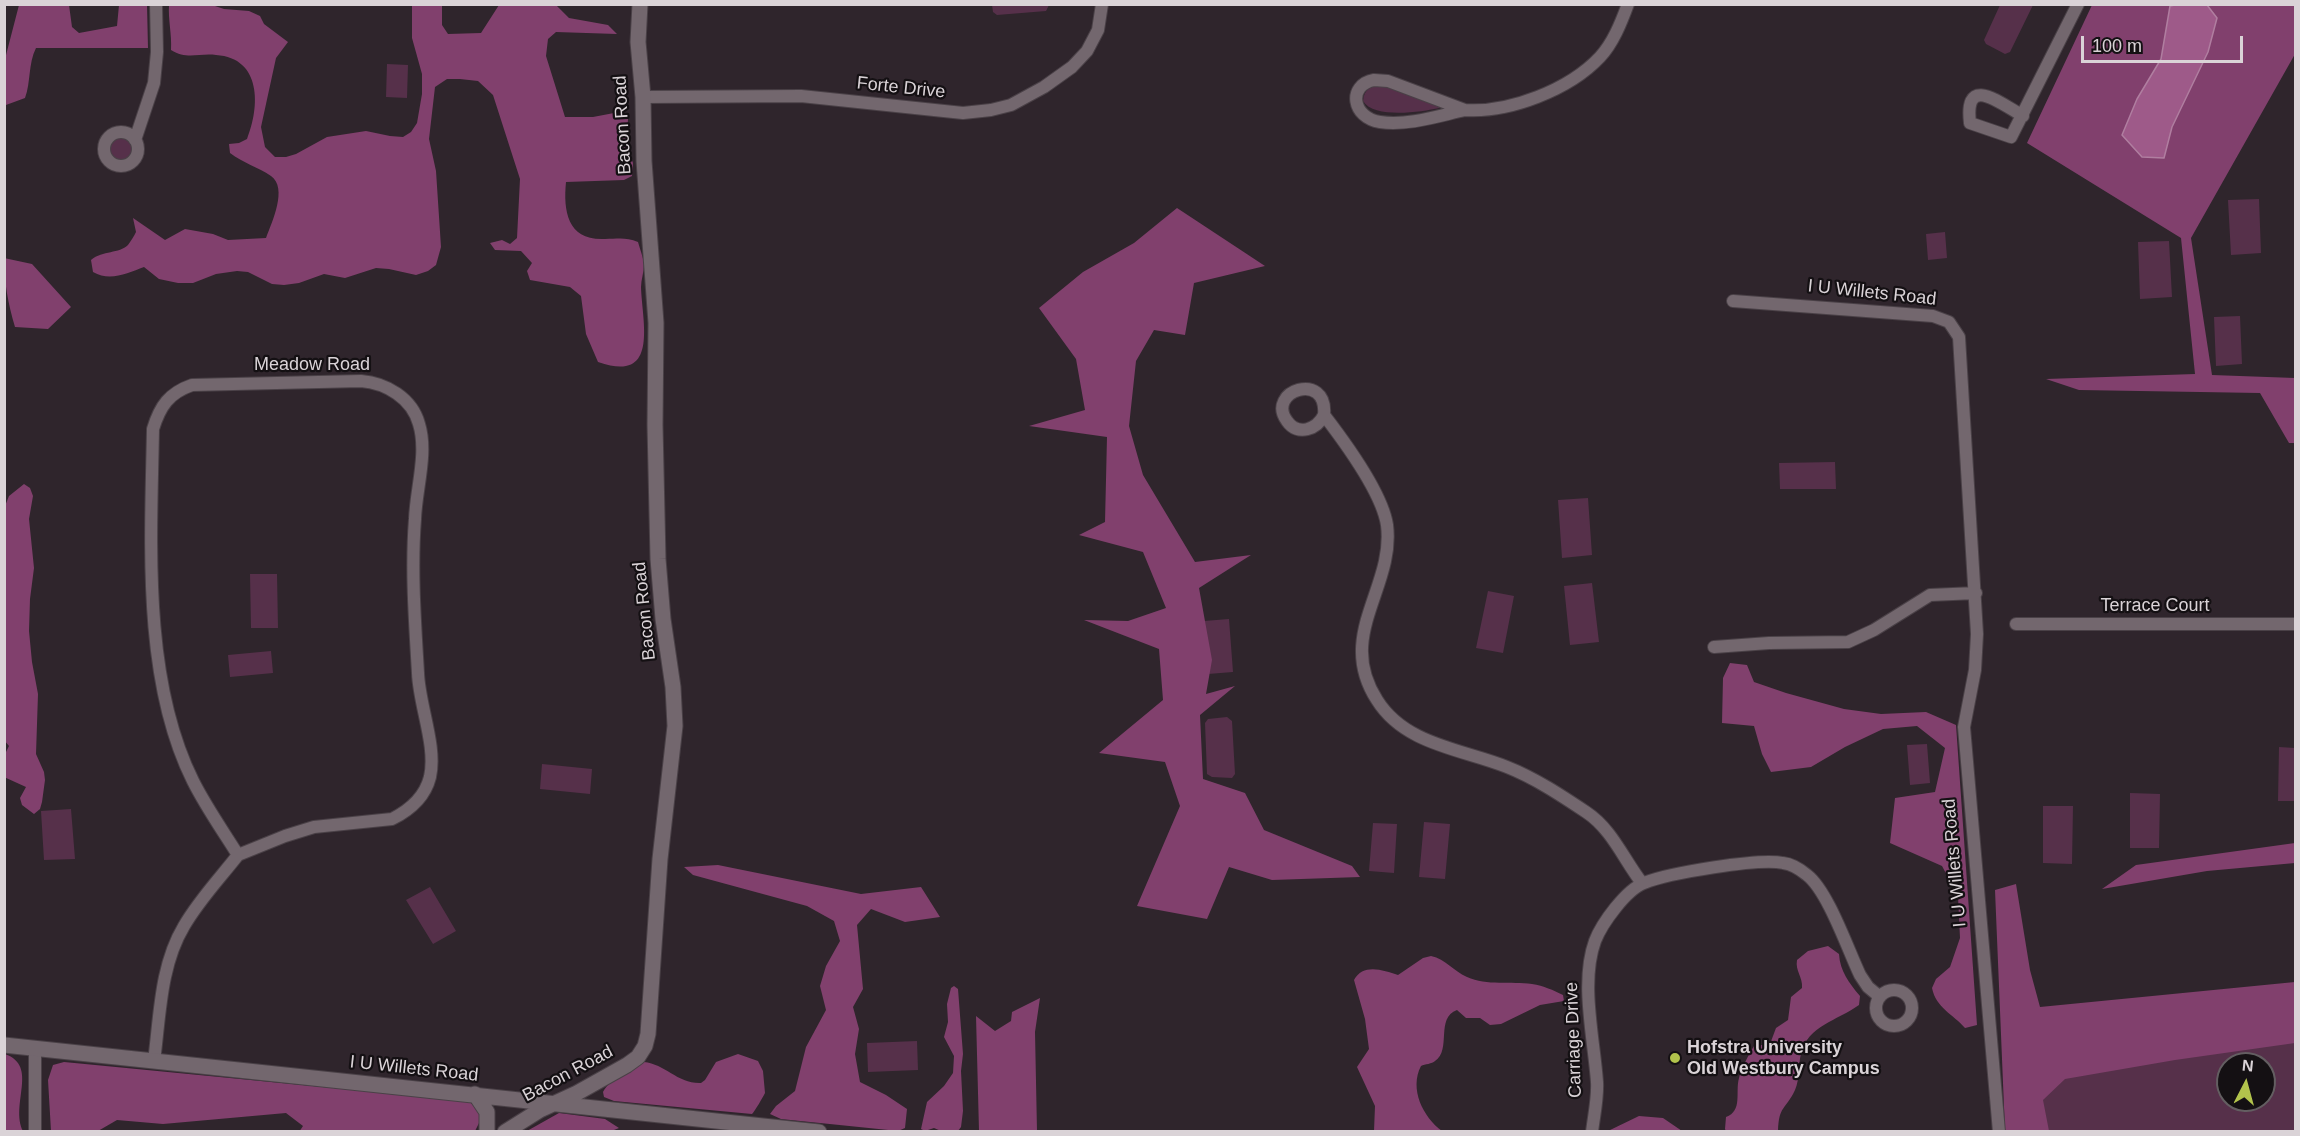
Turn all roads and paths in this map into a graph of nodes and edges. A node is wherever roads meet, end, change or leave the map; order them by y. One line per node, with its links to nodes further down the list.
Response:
1 (156, 4): 9 (street)
2 (640, 4): 6 (street, Bacon Road)
3 (1102, 4): 6 (street, Forte Drive)
4 (1628, 4): 7 (street)
5 (2078, 4): 8 (street)
6 (643, 97): 23 (street, Bacon Road)
7 (1465, 110): 7 (street)
8 (2023, 116): 8 (street)
9 (135, 140)
10 (1732, 301): 12 (street, I U Willets Road)
11 (1324, 415): 17 (street)
12 (1976, 593): 15 (street); 29 (street, I U Willets Road)
13 (2016, 624): 14 (street, Terrace Court)
14 (2295, 624)
15 (1714, 647)
16 (238, 855): 16 (street, Meadow Road); 21 (street, Meadow Road)
17 (1642, 883): 18 (street); 28 (street, Carriage Drive)
18 (1880, 997)
19 (4, 1045): 20 (street, I U Willets Road)
20 (35, 1049): 21 (street, I U Willets Road); 24 (street)
21 (154, 1061): 22 (street, I U Willets Road)
22 (475, 1094): 23 (street, I U Willets Road); 25 (street)
23 (558, 1103): 26 (street, Bacon Road); 27 (street, I U Willets Road)
24 (35, 1131)
25 (487, 1131)
26 (505, 1131)
27 (819, 1131)
28 (1592, 1131)
29 (1999, 1131)

